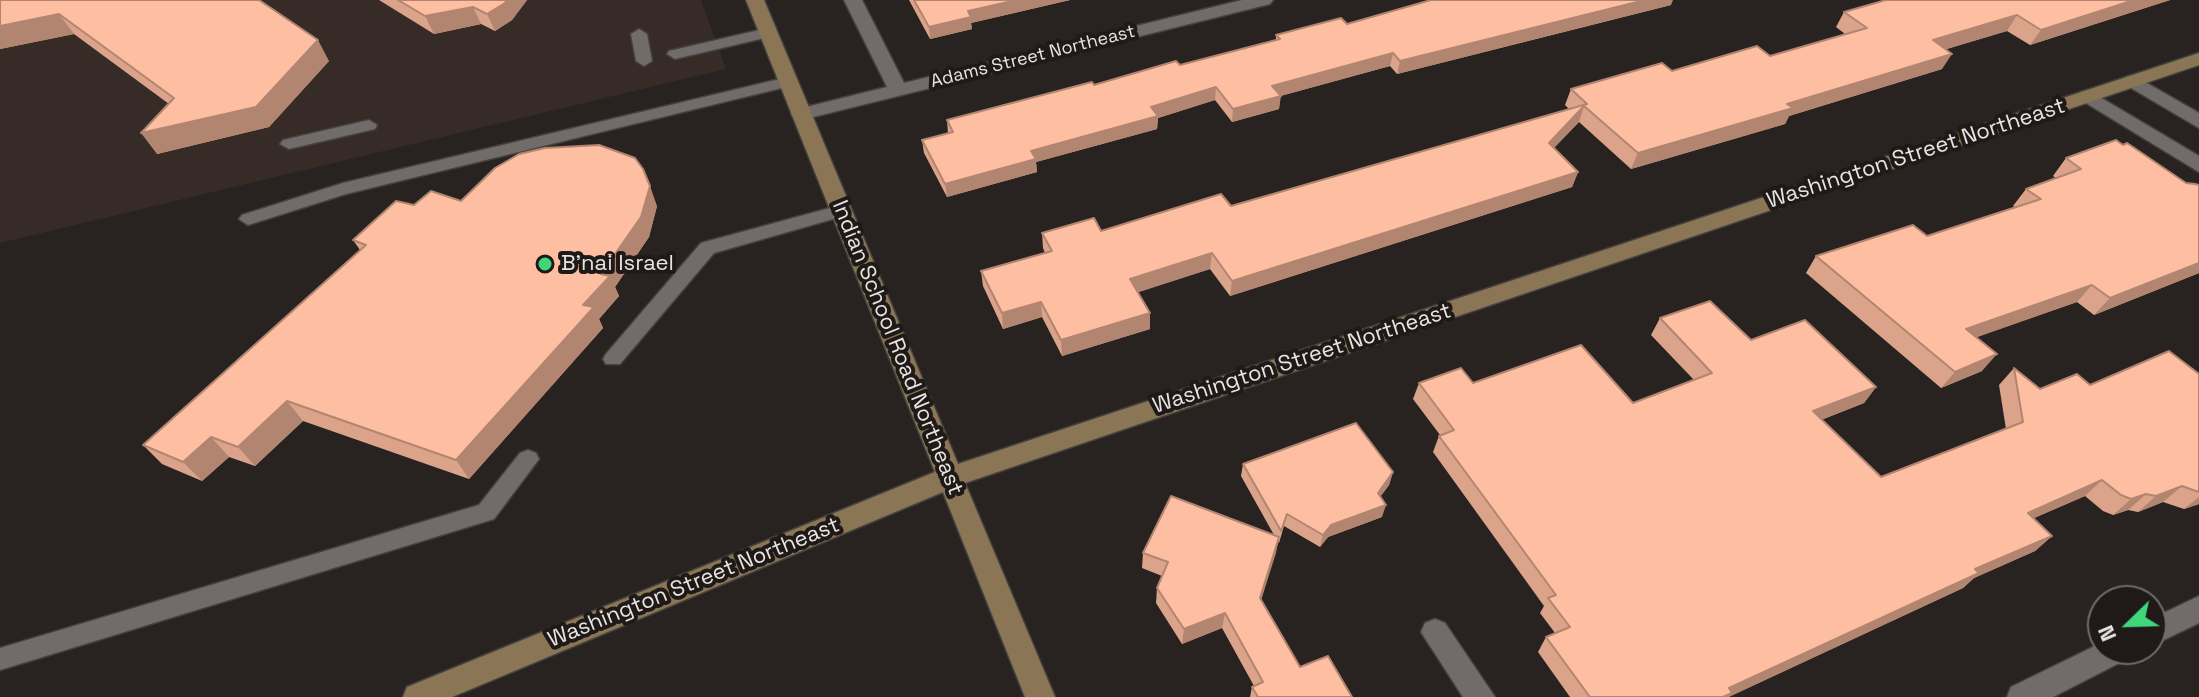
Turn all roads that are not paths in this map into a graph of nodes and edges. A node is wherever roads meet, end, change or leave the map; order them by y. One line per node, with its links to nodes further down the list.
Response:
1 (755, 0): 4 (street, Indian School Road Northeast)
2 (853, 0): 11 (street)
3 (1264, 0): 11 (street, Adams Street Northeast)
4 (768, 33): 6 (lane); 10 (street, Indian School Road Northeast)
5 (639, 34): 8 (lane)
6 (675, 54)
7 (2199, 59): 9 (street, Washington Street Northeast)
8 (644, 61)
9 (2133, 81): 12 (street, Washington Street Northeast); 14 (street)
10 (788, 82): 13 (street, Indian School Road Northeast); 19 (lane)
11 (898, 90): 13 (street, Adams Street Northeast)
12 (2088, 96): 17 (street); 22 (street, Washington Street Northeast)
13 (801, 114): 18 (street, Indian School Road Northeast)
14 (2199, 122)
15 (369, 125): 16 (lane)
16 (289, 144)
17 (2199, 165)
18 (841, 211): 20 (lane); 22 (street, Indian School Road Northeast)
19 (248, 219)
20 (613, 359)
21 (528, 459): 26 (lane)
22 (950, 477): 28 (street, Washington Street Northeast); 29 (street, Indian School Road Northeast)
23 (2199, 609): 24 (street)
24 (2167, 625)
25 (1435, 632): 30 (street)
26 (0, 659)
27 (2087, 665): 31 (street)
28 (418, 697)
29 (1040, 697)
30 (1480, 697)
31 (2022, 697)

